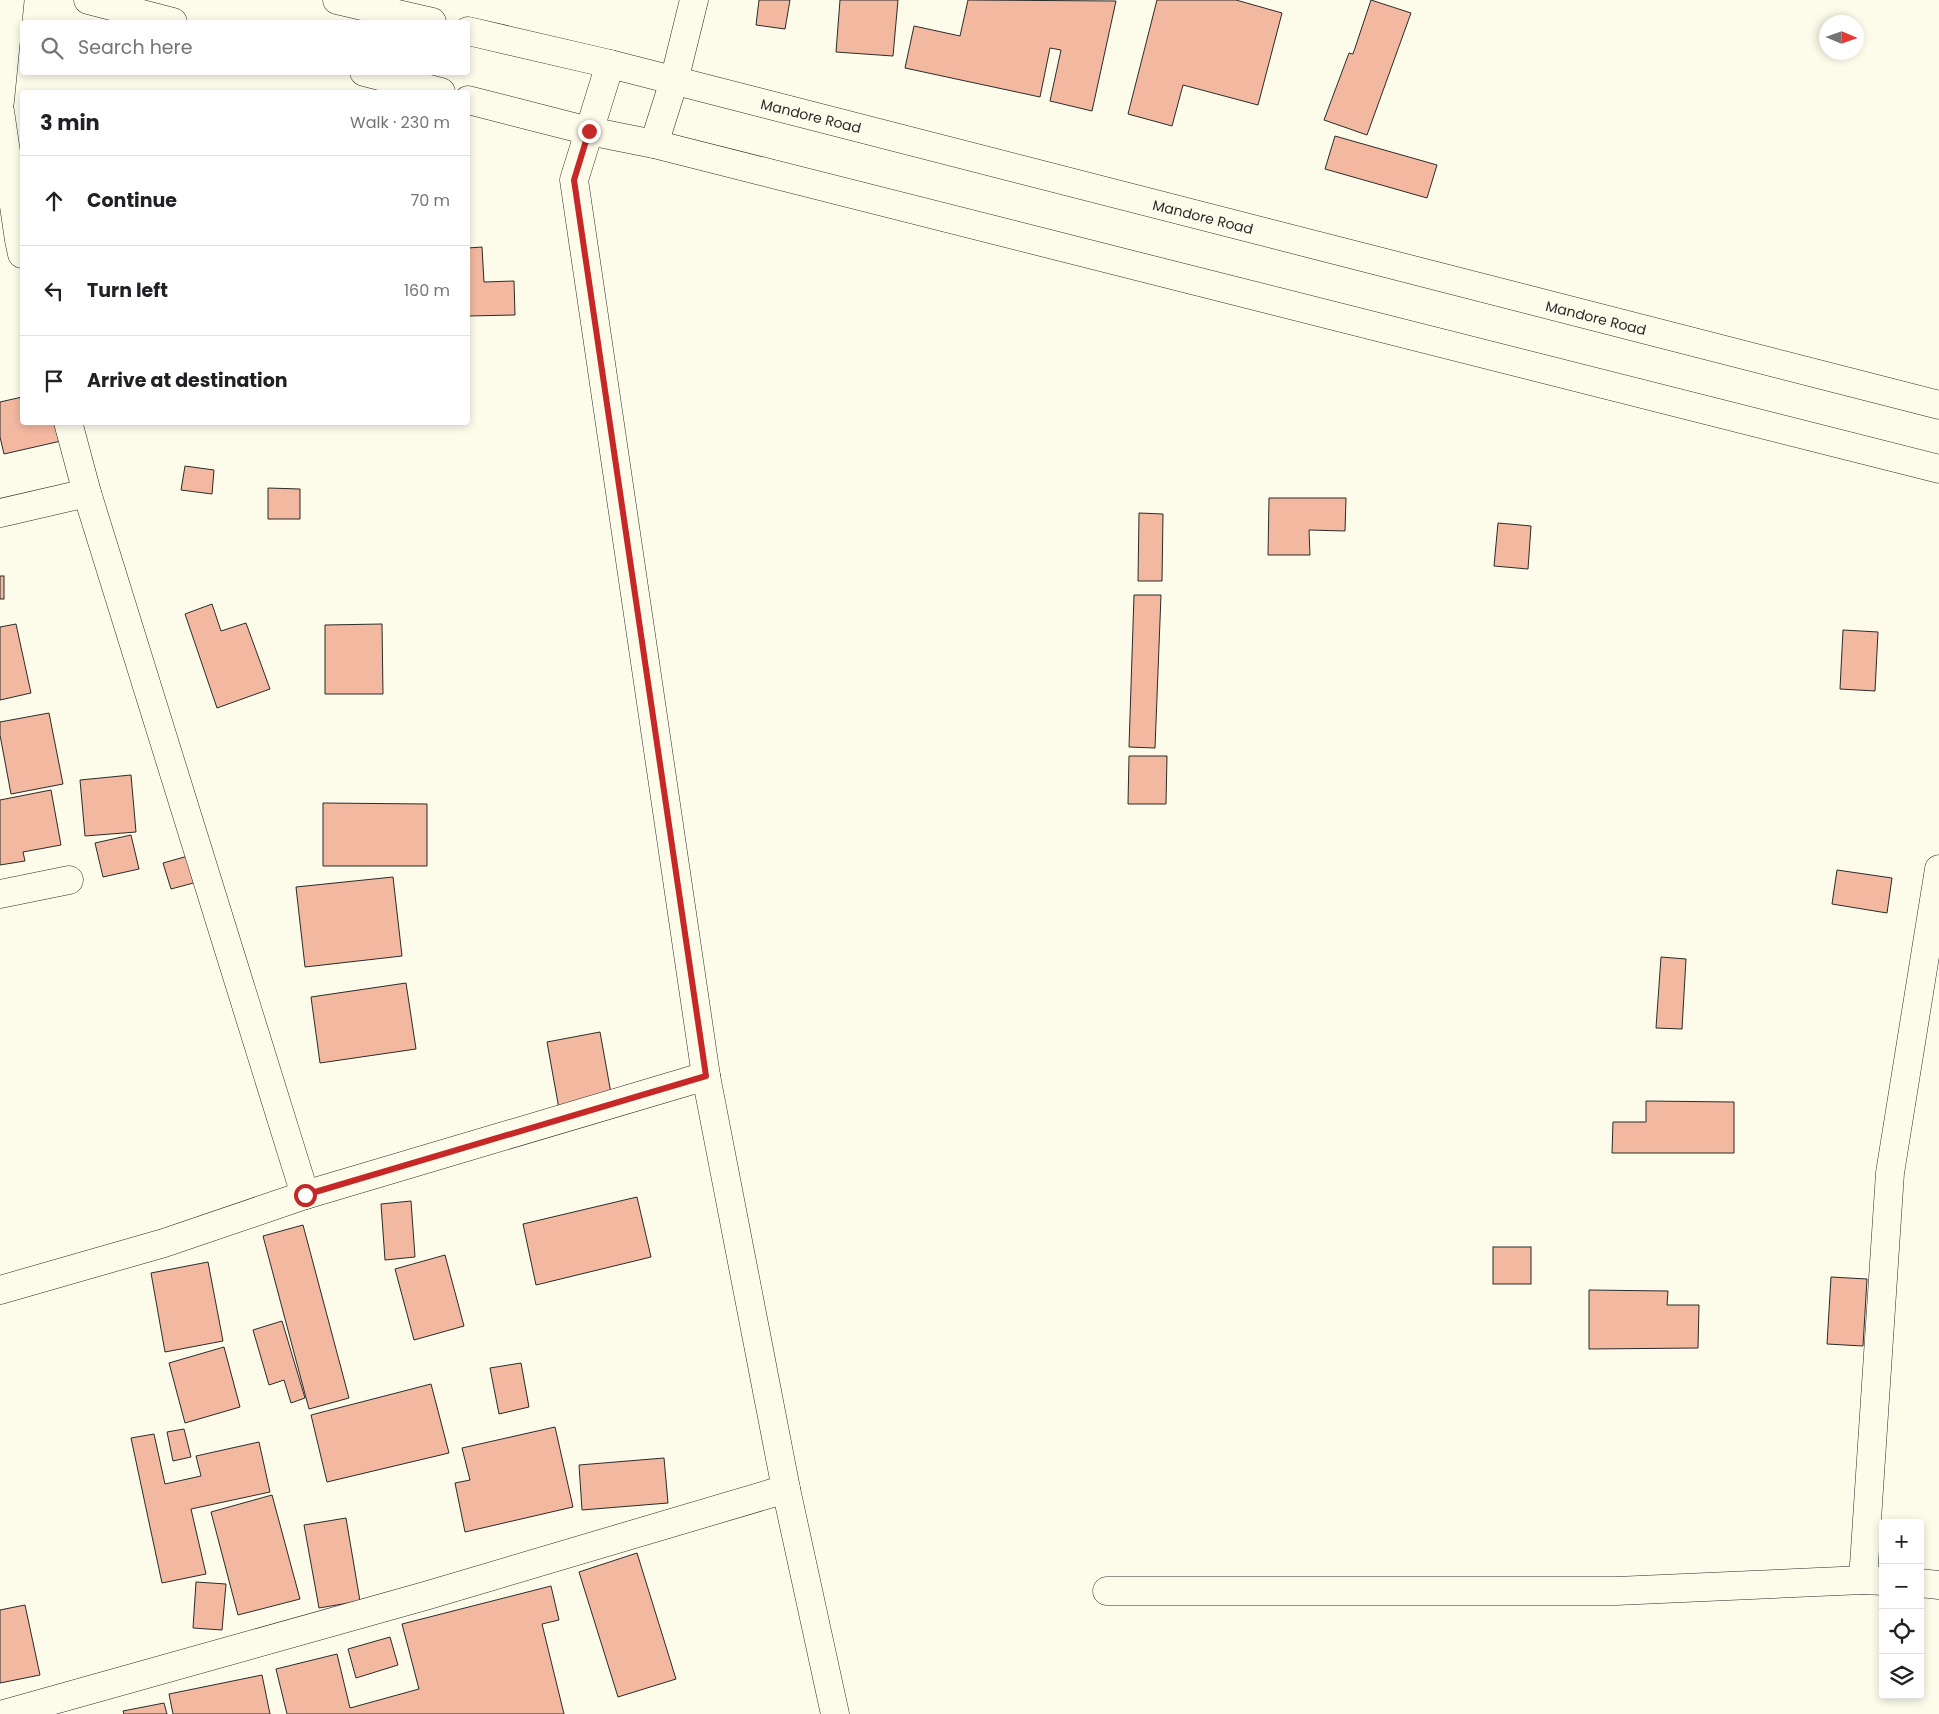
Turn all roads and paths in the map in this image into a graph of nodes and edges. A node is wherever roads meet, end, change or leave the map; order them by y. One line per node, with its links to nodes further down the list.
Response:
1 (10, 0): 12 (main road)
2 (88, 0): 5 (main road)
3 (337, 0): 6 (main road)
4 (694, 0): 10 (main road)
5 (166, 20)
6 (423, 20)
7 (470, 31): 8 (main road, Mandore Road)
8 (610, 64): 10 (main road, Mandore Road); 15 (main road)
9 (376, 75): 11 (main road)
10 (674, 81): 16 (main road); 18 (main road, Mandore Road)
11 (433, 90)
12 (0, 101)
13 (470, 101): 15 (main road)
14 (0, 111): 17 (main road)
15 (589, 131): 16 (main road); 26 (main road)
16 (654, 144): 20 (main road)
17 (20, 245)
18 (1939, 405)
19 (69, 425): 21 (main road)
20 (1939, 469)
21 (87, 493): 22 (main road); 27 (main road)
22 (0, 513)
23 (1939, 869): 30 (main road)
24 (69, 880): 25 (main road)
25 (0, 894)
26 (706, 1076): 27 (main road); 29 (main road)
27 (305, 1195): 28 (main road)
28 (0, 1290)
29 (786, 1489): 34 (main road); 35 (main road)
30 (1873, 1580): 33 (main road)
31 (1924, 1583): 32 (main road)
32 (1939, 1585)
33 (1107, 1591)
34 (4, 1714)
35 (835, 1714)

